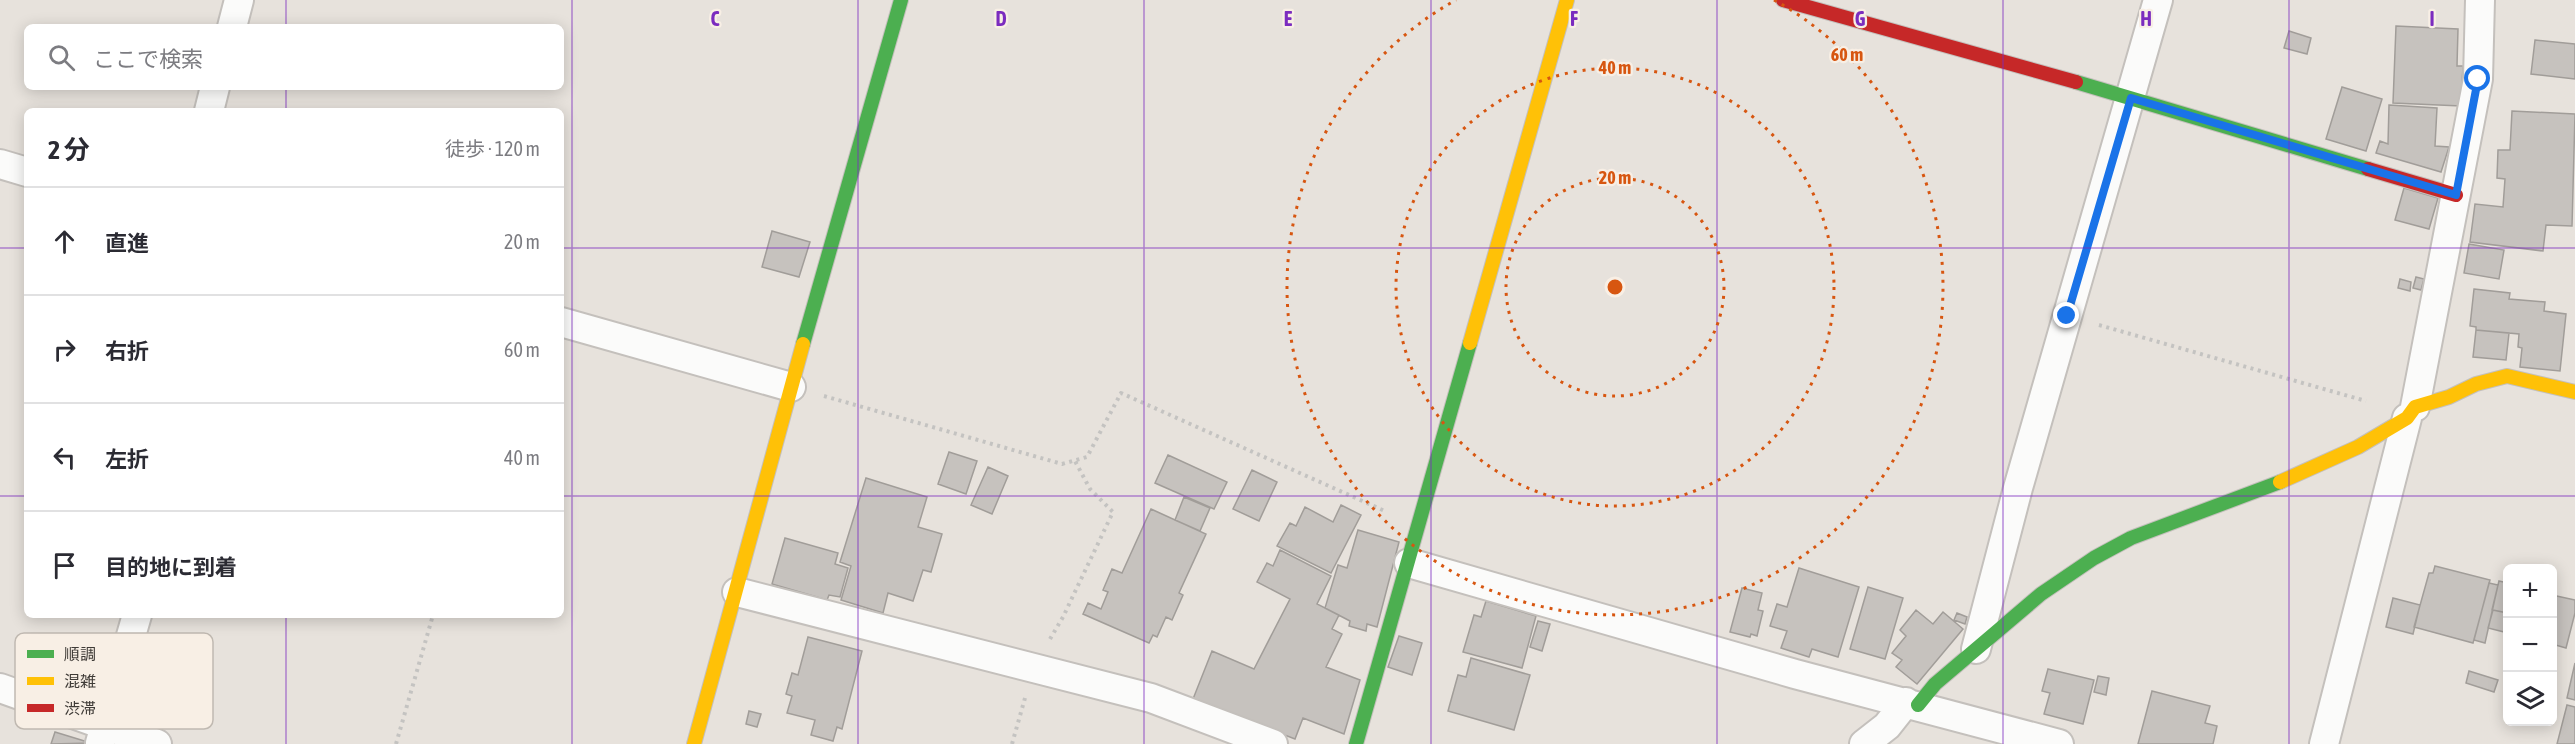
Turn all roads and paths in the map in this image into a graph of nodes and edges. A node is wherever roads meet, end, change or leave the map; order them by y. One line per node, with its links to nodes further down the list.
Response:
1 (240, 0): 7 (street)
2 (901, 0): 16 (street)
3 (1567, 0): 20 (street)
4 (1783, 0): 9 (street)
5 (2158, 0): 9 (street)
6 (2480, 0): 13 (street)
7 (233, 24)
8 (214, 90): 10 (street)
9 (2131, 98): 13 (street); 14 (street)
10 (209, 108)
11 (0, 164): 12 (street)
12 (24, 171)
13 (2456, 195): 18 (street)
14 (2067, 316): 18 (path); 26 (street)
15 (564, 323): 16 (street)
16 (791, 387): 19 (path); 22 (street)
17 (2575, 392): 18 (street)
18 (2411, 413): 26 (street); 40 (street)
19 (1075, 461): 20 (path); 27 (path)
20 (1417, 526): 21 (street)
21 (1409, 563): 30 (street); 37 (street)
22 (736, 592): 27 (street); 34 (street)
23 (136, 618): 25 (street)
24 (432, 618): 33 (path)
25 (132, 633)
26 (1976, 649): 30 (street)
27 (1033, 668): 35 (path); 36 (street)
28 (0, 688): 29 (street)
29 (15, 695)
30 (1912, 704): 38 (street); 39 (street)
31 (103, 735): 32 (street)
32 (157, 744)
33 (396, 744)
34 (694, 744)
35 (1012, 744)
36 (1273, 744)
37 (1356, 744)
38 (1864, 744)
39 (2059, 744)
40 (2324, 744)

